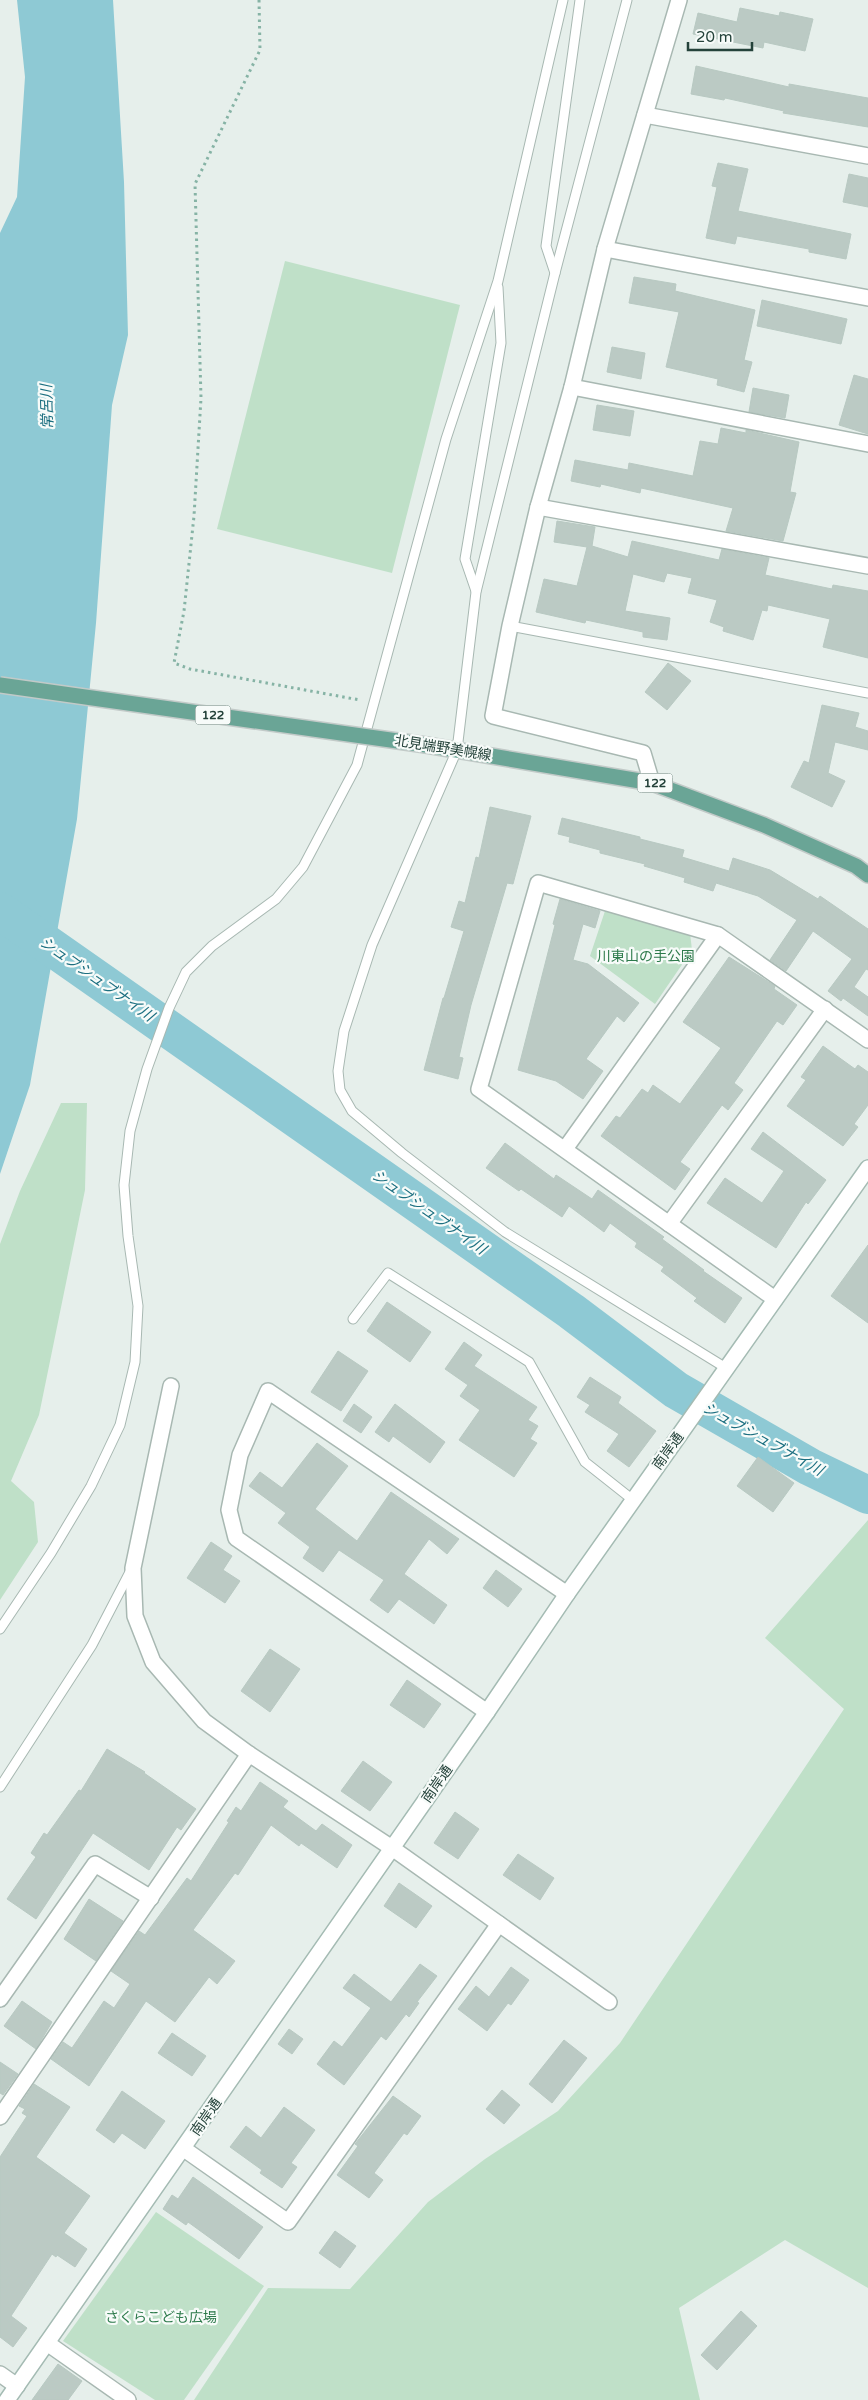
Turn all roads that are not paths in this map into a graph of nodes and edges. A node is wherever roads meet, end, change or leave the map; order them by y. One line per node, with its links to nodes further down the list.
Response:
1 (563, 0): 9 (lane)
2 (580, 0): 8 (lane)
3 (627, 0): 8 (lane)
4 (679, 0): 5 (street)
5 (645, 115): 6 (street); 7 (street)
6 (868, 156)
7 (606, 249): 10 (street); 11 (street)
8 (555, 273): 15 (lane)
9 (498, 281): 15 (lane); 35 (lane)
10 (868, 298)
11 (572, 387): 12 (street); 13 (street)
12 (868, 444)
13 (538, 507): 14 (street); 16 (street)
14 (868, 566)
15 (476, 592): 19 (lane)
16 (510, 626): 18 (lane); 20 (street)
17 (0, 685): 19 (main road, 北見端野美幌線 / 122, bridge)
18 (868, 693)
19 (457, 750): 20 (main road, 北見端野美幌線 / 122); 30 (lane)
20 (652, 783): 21 (main road, 北見端野美幌線 / 122)
21 (868, 875)
22 (718, 935): 23 (street); 25 (street); 25 (street)
23 (825, 1009): 24 (street); 27 (street)
24 (868, 1040)
25 (564, 1149): 27 (street)
26 (868, 1168): 28 (street, 南岸通)
27 (669, 1224): 28 (street)
28 (775, 1299): 30 (street, 南岸通)
29 (353, 1319): 32 (lane)
30 (726, 1368): 32 (street, 南岸通)
31 (171, 1386): 33 (street)
32 (633, 1500): 34 (street, 南岸通)
33 (133, 1568): 37 (street); 38 (lane)
34 (566, 1594): 36 (street, 南岸通); 36 (street)
35 (0, 1630)
36 (487, 1712): 39 (street, 南岸通)
37 (249, 1754): 39 (street); 40 (street)
38 (0, 1787)
39 (392, 1848): 41 (street); 45 (street, 南岸通)
40 (151, 1898): 42 (street); 44 (street)
41 (499, 1924): 43 (street); 45 (street)
42 (0, 1999)
43 (609, 2002)
44 (0, 2117)
45 (184, 2149): 46 (street, 南岸通)
46 (47, 2343): 48 (street, 南岸通); 50 (street)
47 (0, 2374): 48 (street)
48 (17, 2386): 49 (street, 南岸通)
49 (7, 2400)
50 (128, 2400)

